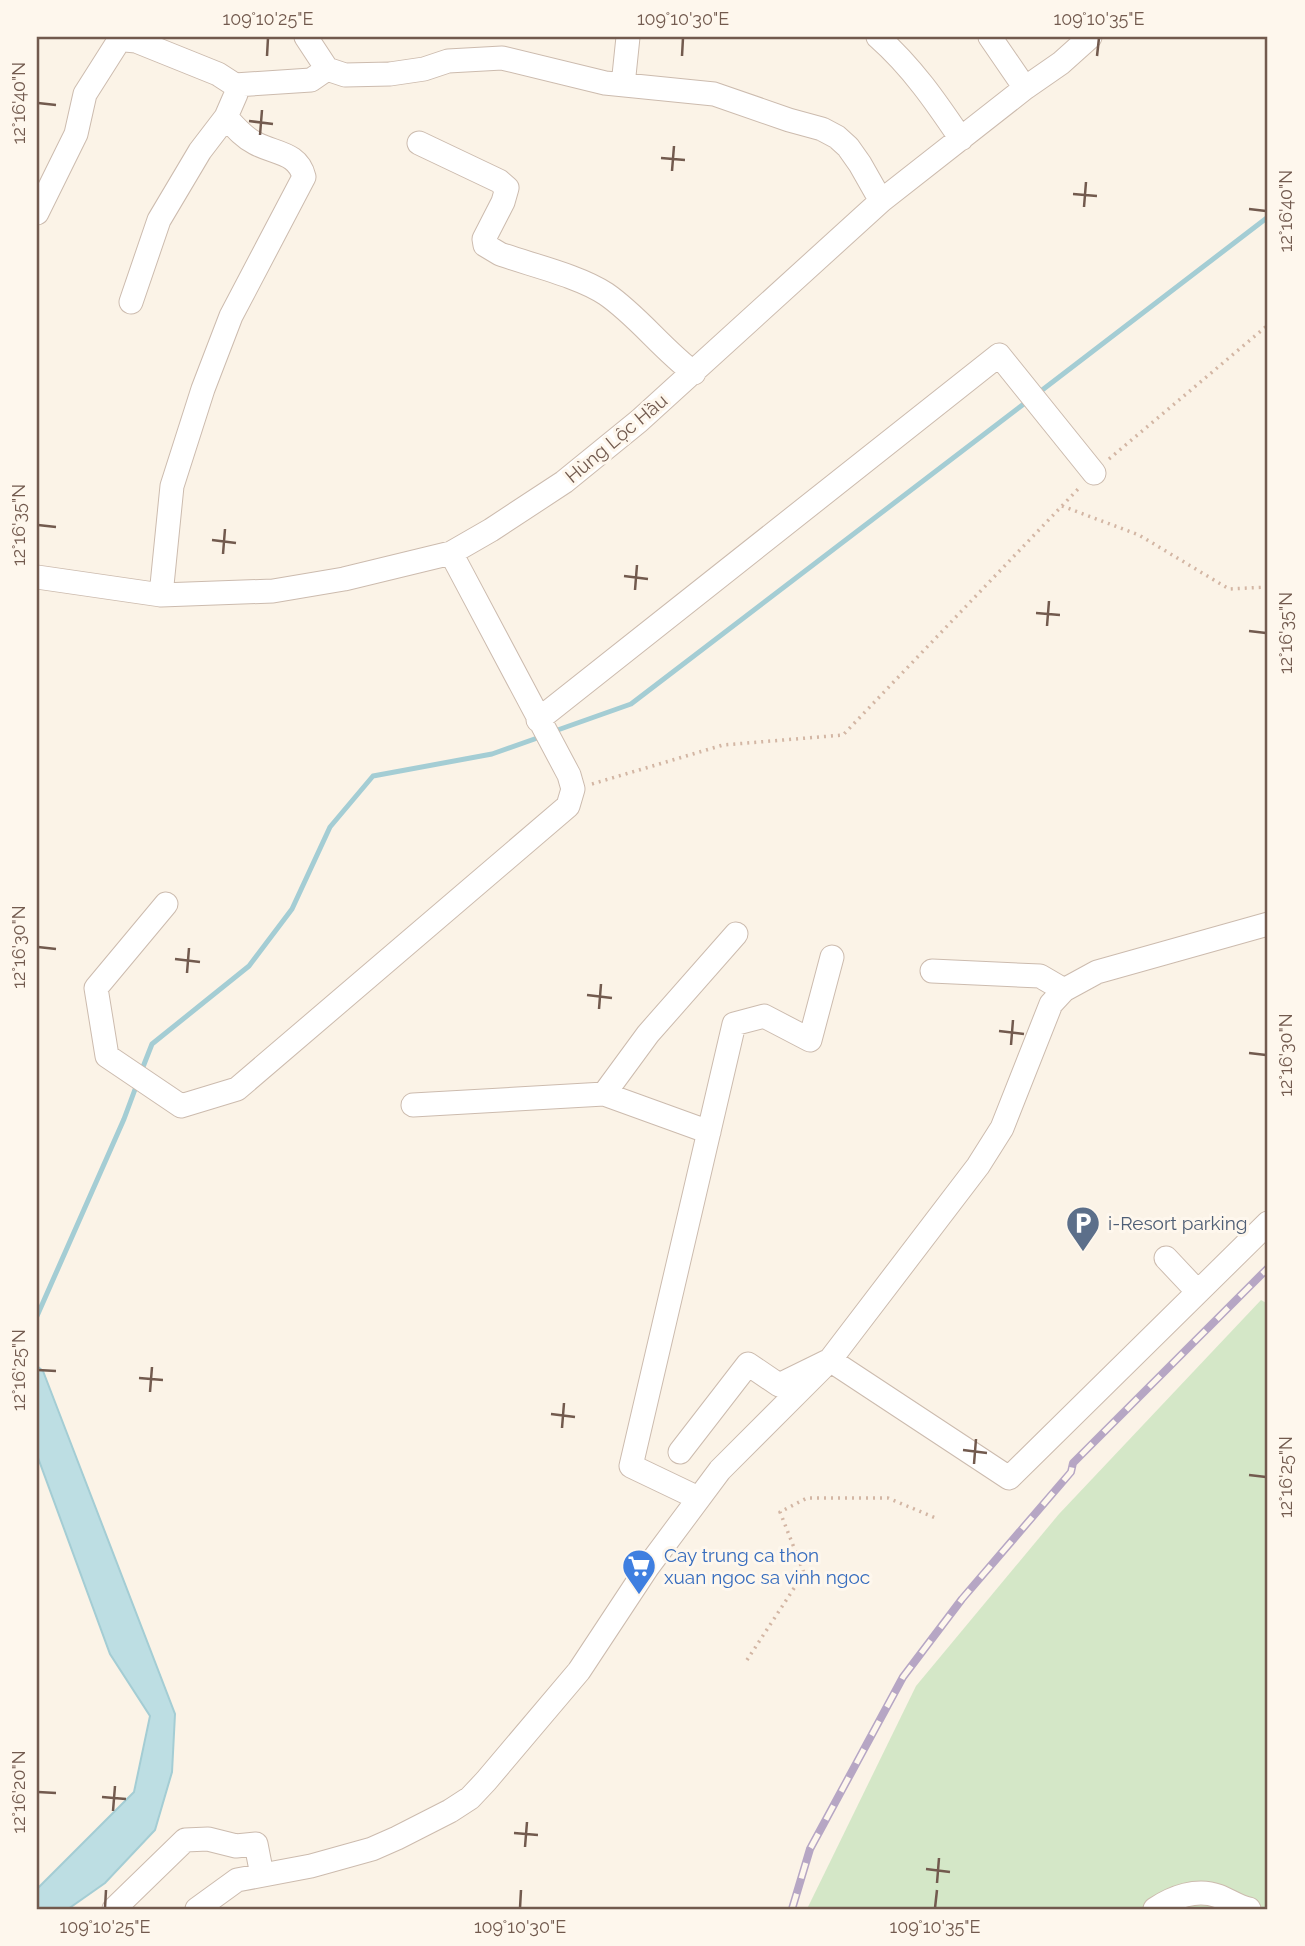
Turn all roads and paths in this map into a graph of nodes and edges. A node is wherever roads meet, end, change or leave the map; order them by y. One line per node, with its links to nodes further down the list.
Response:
1 (306, 37): 7 (street)
2 (628, 37): 9 (street)
3 (878, 37): 12 (street)
4 (990, 37): 10 (street)
5 (1090, 37): 10 (street, Hùng Lộc Hầu)
6 (502, 47): 7 (street); 9 (street)
7 (327, 69): 8 (street)
8 (234, 85): 11 (street); 15 (street)
9 (623, 85): 14 (street)
10 (1025, 88): 12 (street, Hùng Lộc Hầu)
11 (226, 117): 16 (street); 24 (street)
12 (961, 139): 14 (street, Hùng Lộc Hầu)
13 (419, 143): 18 (street)
14 (881, 201): 18 (street, Hùng Lộc Hầu)
15 (37, 212)
16 (131, 302)
17 (1268, 325): 19 (path)
18 (694, 373): 21 (street, Hùng Lộc Hầu)
19 (1094, 472): 20 (path); 25 (street)
20 (1062, 506): 23 (path); 26 (path)
21 (451, 553): 24 (street, Hùng Lộc Hầu); 25 (street)
22 (37, 577): 24 (street, Hùng Lộc Hầu)
23 (1268, 587)
24 (161, 595)
25 (538, 720): 26 (street)
26 (571, 782): 27 (street)
27 (166, 904)
28 (1268, 924): 32 (street)
29 (736, 934): 33 (street)
30 (832, 957): 35 (street)
31 (932, 971): 32 (street)
32 (1063, 990): 39 (street)
33 (604, 1094): 34 (street); 35 (street)
34 (413, 1105)
35 (709, 1132): 41 (street)
36 (1268, 1223): 38 (street)
37 (1166, 1258): 38 (street)
38 (1198, 1292): 39 (street)
39 (830, 1360): 40 (street); 41 (street)
40 (680, 1452)
41 (698, 1498): 44 (street)
42 (938, 1520): 43 (path)
43 (747, 1660)
44 (261, 1875): 45 (street); 46 (street)
45 (114, 1909)
46 (197, 1909)
47 (1155, 1909): 48 (street)
48 (1249, 1909)

